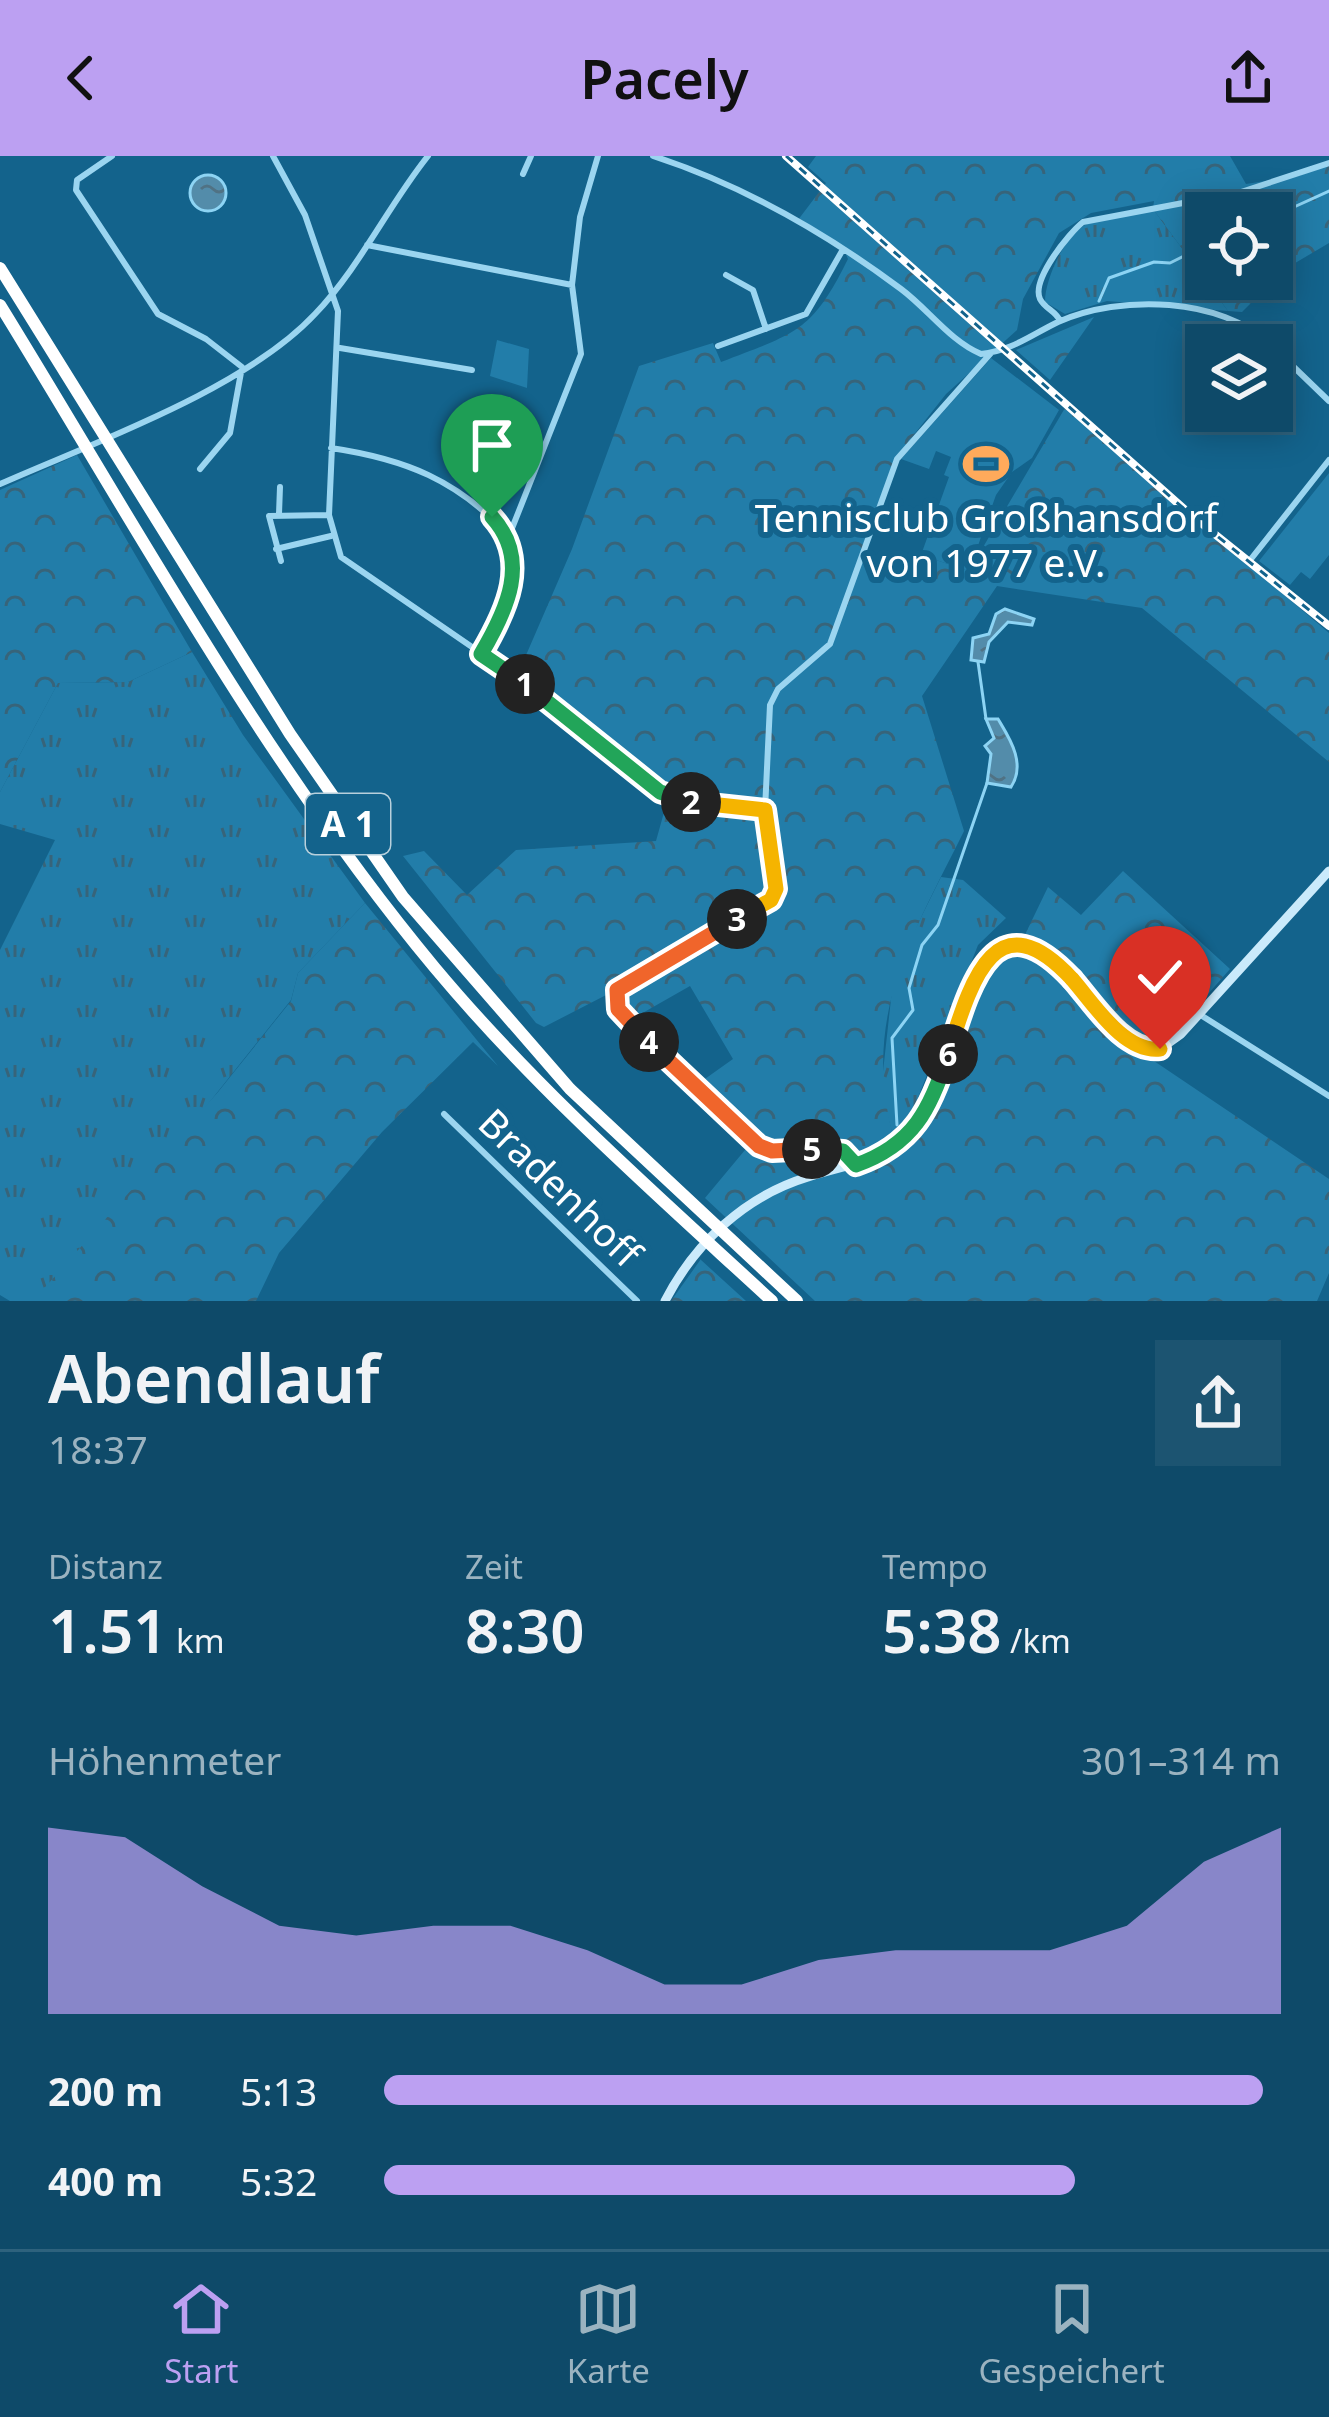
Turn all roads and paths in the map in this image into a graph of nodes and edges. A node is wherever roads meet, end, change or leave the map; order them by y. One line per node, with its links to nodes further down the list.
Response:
1 (112, 156): 23 (street)
2 (273, 156): 14 (street)
3 (428, 156): 9 (street)
4 (531, 156): 8 (street)
5 (598, 156): 13 (street)
6 (653, 156): 10 (street)
7 (1329, 163): 16 (street)
8 (523, 174)
9 (367, 245): 13 (street); 14 (street)
10 (842, 251): 18 (street); 21 (street)
11 (0, 268): 48 (highway, A 1)
12 (727, 275): 18 (street)
13 (572, 285): 34 (street)
14 (333, 294): 20 (street); 23 (street)
15 (0, 304): 47 (highway, A 1)
16 (1060, 321): 17 (street); 21 (street)
17 (1247, 324)
18 (766, 329): 19 (street)
19 (718, 346)
20 (340, 348): 24 (street); 26 (street)
21 (991, 353): 39 (street)
22 (1293, 366): 25 (street)
23 (242, 367): 28 (street); 29 (street)
24 (472, 370)
25 (1329, 401)
26 (332, 448): 32 (street); 34 (street)
27 (1329, 460): 36 (street)
28 (200, 469)
29 (0, 484)
30 (280, 487): 31 (street)
31 (279, 514): 32 (street); 35 (street)
32 (328, 515): 33 (street)
33 (331, 536): 35 (street); 38 (street)
34 (509, 536): 38 (street)
35 (275, 549): 37 (street)
36 (1251, 559)
37 (281, 561)
38 (481, 654): 39 (street)
39 (765, 810): 44 (street)
40 (1329, 871): 41 (main road)
41 (1199, 1015): 42 (street); 44 (main road)
42 (1329, 1096)
43 (444, 1114): 45 (street, Bradenhoff)
44 (856, 1165): 46 (main road)
45 (638, 1301)
46 (665, 1301)
47 (772, 1301)
48 (797, 1301)

